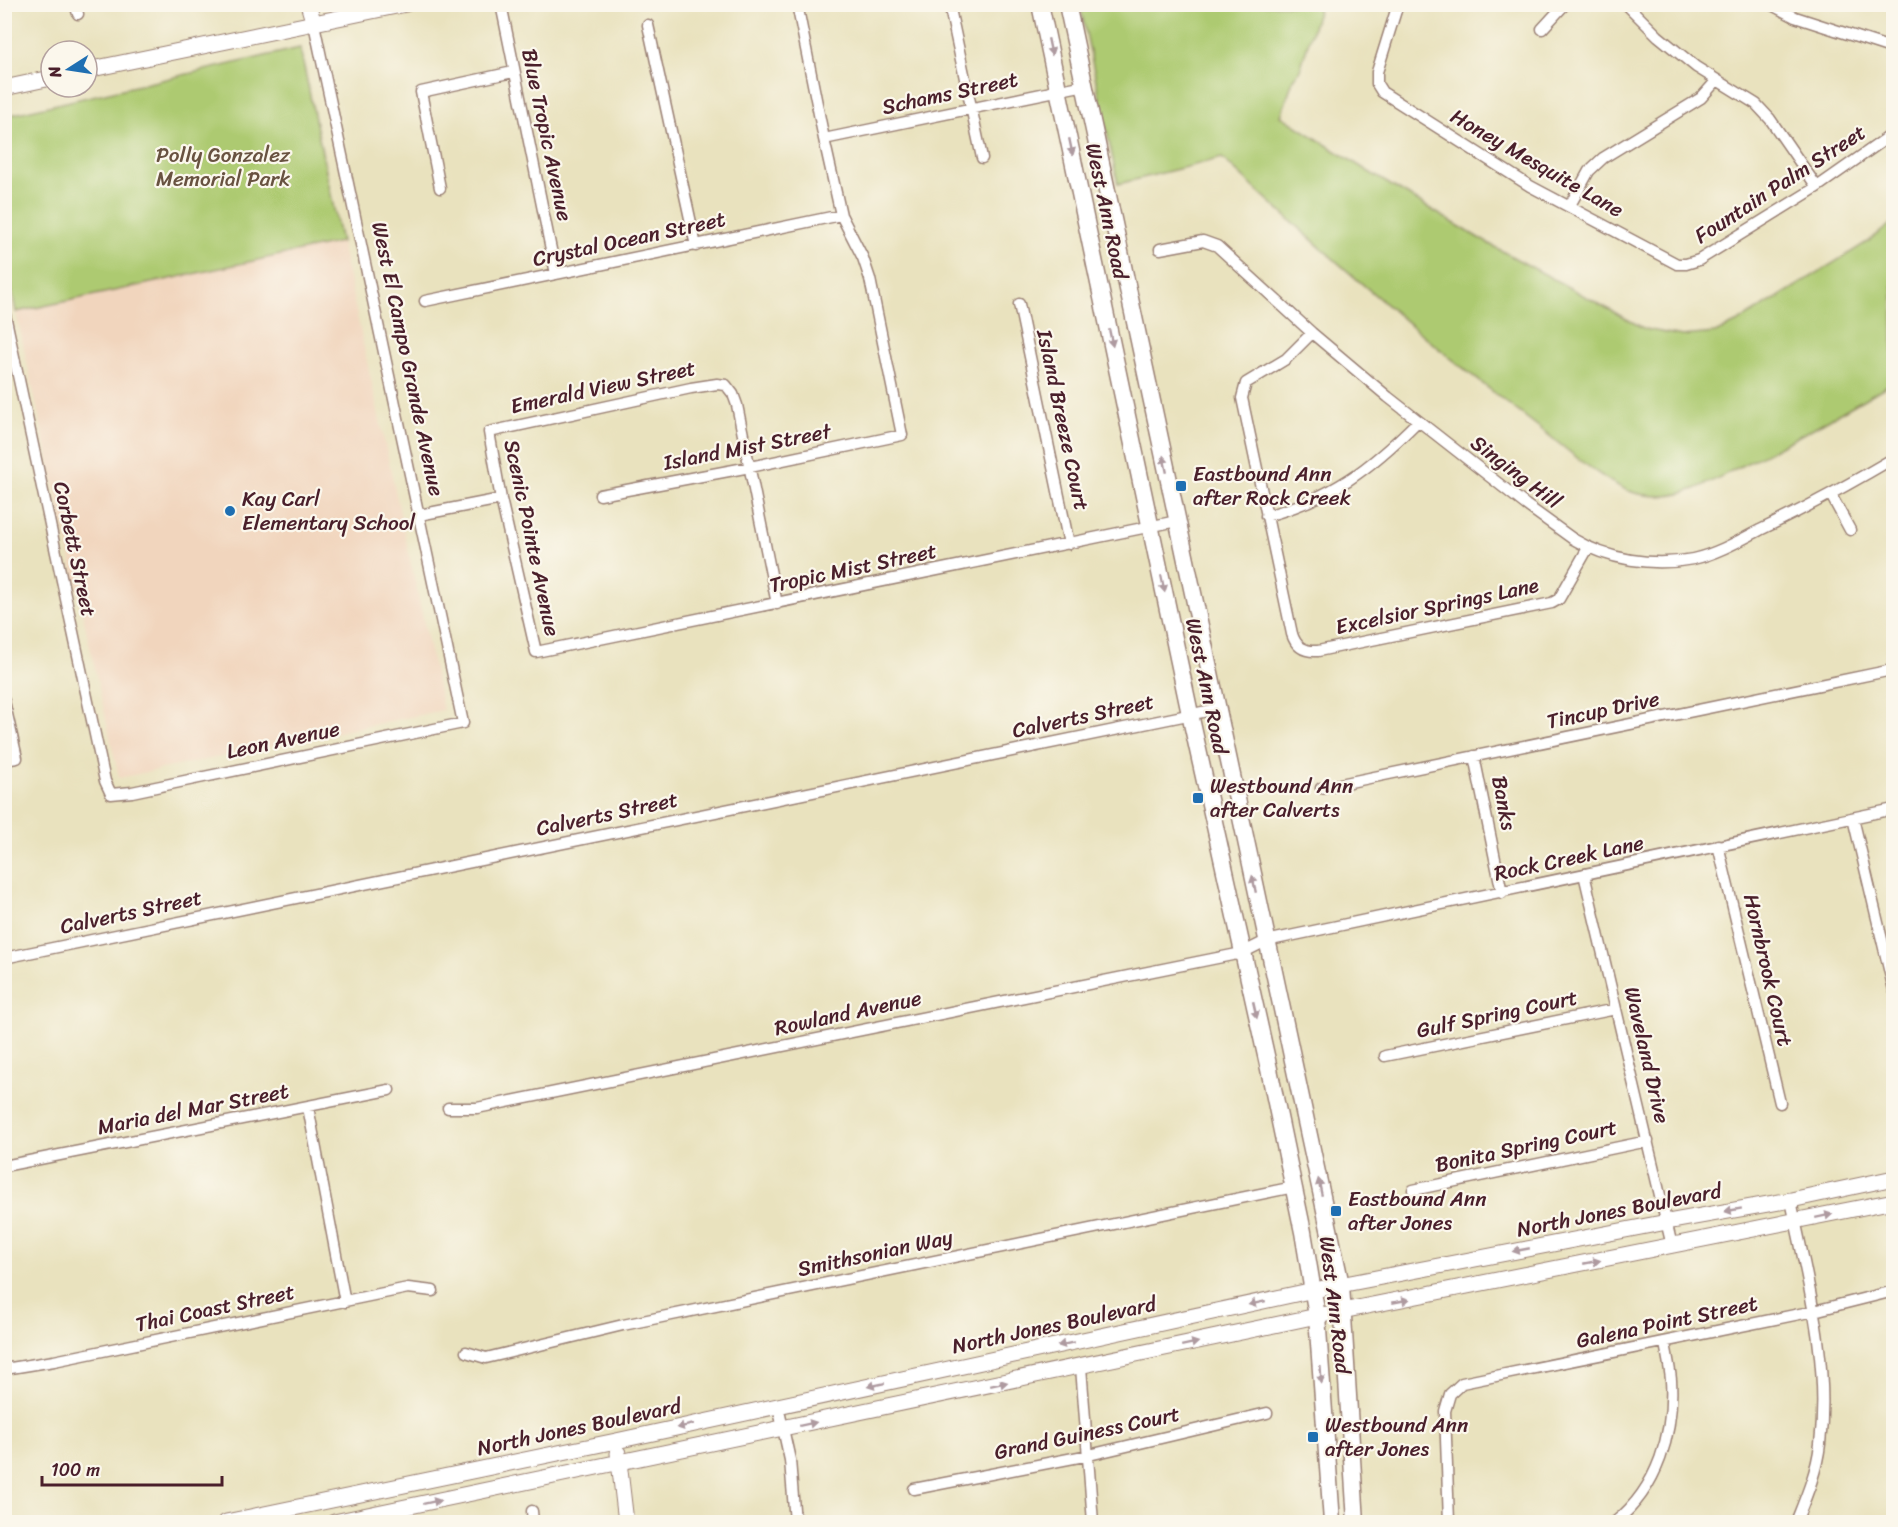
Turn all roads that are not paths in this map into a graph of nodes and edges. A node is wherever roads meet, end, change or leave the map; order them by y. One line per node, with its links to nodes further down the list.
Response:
1 (308, 4): 12 (main road, West El Campo Grande Avenue)
2 (406, 4): 12 (main road)
3 (501, 4): 17 (street, Blue Tropic Avenue)
4 (797, 4): 25 (street)
5 (949, 4): 23 (street)
6 (1040, 4): 22 (main road, West Ann Road, one-way to 22)
7 (1067, 4): 20 (main road, West Ann Road)
8 (1398, 4): 29 (street, Honey Mesquite Lane)
9 (1564, 4): 14 (street)
10 (1626, 4): 18 (street)
11 (1770, 4): 15 (street)
12 (314, 24): 16 (main road); 46 (street, West El Campo Grande Avenue)
13 (648, 25): 31 (street)
14 (1542, 29)
15 (1893, 49)
16 (99, 68)
17 (513, 72): 28 (street); 34 (street, Blue Tropic Avenue)
18 (1717, 80): 27 (street); 29 (street)
19 (39, 81): 21 (main road)
20 (1085, 85): 22 (street, Schams Street); 48 (main road, West Ann Road, one-way to 20)
21 (4, 88)
22 (1059, 90): 23 (street, Schams Street); 49 (main road, West Ann Road, one-way to 49)
23 (971, 109): 25 (street, Schams Street); 26 (street)
24 (1893, 134): 27 (street, Fountain Palm Street)
25 (824, 139): 30 (street)
26 (982, 158)
27 (1817, 187): 33 (street, Fountain Palm Street)
28 (440, 188)
29 (1569, 207): 33 (street, Honey Mesquite Lane)
30 (841, 214): 31 (street, Crystal Ocean Street); 42 (street, Island Mist Street)
31 (696, 246): 34 (street, Crystal Ocean Street)
32 (1160, 249): 38 (street, Singing Hill)
33 (1686, 264)
34 (556, 274): 35 (street, Crystal Ocean Street)
35 (425, 301)
36 (1018, 304): 51 (street, Island Breeze Court)
37 (4, 310): 63 (street, Corbett Street)
38 (1312, 333): 39 (street, Singing Hill); 47 (street)
39 (1418, 422): 47 (street); 52 (street, Singing Hill)
40 (489, 432): 42 (street, Emerald View Street); 45 (street, Scenic Pointe Avenue)
41 (1893, 458): 44 (street, Singing Hill)
42 (750, 467): 43 (street, Island Mist Street); 53 (street)
43 (600, 495)
44 (1831, 495): 50 (street); 52 (street, Singing Hill)
45 (501, 499): 46 (street); 54 (street, Scenic Pointe Avenue)
46 (419, 515): 59 (street, West El Campo Grande Avenue)
47 (1266, 516): 52 (street, Excelsior Springs Lane)
48 (1177, 521): 49 (street, Tropic Mist Street); 57 (main road, West Ann Road)
49 (1151, 527): 51 (street, Tropic Mist Street); 58 (main road, West Ann Road, one-way to 58)
50 (1850, 530)
51 (1070, 544): 53 (street, Tropic Mist Street)
52 (1588, 548)
53 (777, 604): 54 (street, Tropic Mist Street)
54 (536, 652)
55 (1893, 673): 60 (street, Tincup Drive)
56 (4, 701): 61 (street)
57 (1217, 709): 58 (street, Calverts Street); 69 (main road, West Ann Road, one-way to 57)
58 (1190, 714): 69 (main road, West Ann Road); 70 (street, Calverts Street)
59 (463, 723): 63 (street, Leon Avenue)
60 (1474, 756): 62 (street, Tincup Drive); 68 (street, Banks)
61 (4, 760)
62 (1321, 788)
63 (111, 794)
64 (1893, 809): 65 (street, Rock Creek Lane)
65 (1853, 818): 66 (street, Rock Creek Lane); 71 (street)
66 (1718, 845): 67 (street, Rock Creek Lane); 75 (street, Hornbrook Court)
67 (1584, 874): 68 (street, Rock Creek Lane); 72 (street, Waveland Drive)
68 (1502, 893): 69 (street, Rock Creek Lane)
69 (1254, 947): 77 (street, Rowland Avenue); 81 (main road, West Ann Road, one-way to 81); 88 (main road, West Ann Road, one-way to 69)
70 (4, 958)
71 (1893, 990)
72 (1616, 1009): 73 (street, Gulf Spring Court); 78 (street, Waveland Drive)
73 (1385, 1056)
74 (390, 1090): 76 (street, Maria del Mar Street)
75 (1780, 1103)
76 (308, 1107): 79 (street, Maria del Mar Street); 92 (street)
77 (448, 1108)
78 (1647, 1141): 82 (street, Bonita Spring Court); 85 (street, Waveland Drive)
79 (4, 1166)
80 (1893, 1178): 83 (main road, North Jones Boulevard)
81 (1294, 1187): 89 (main road, West Ann Road); 97 (street, Smithsonian Way)
82 (1413, 1190)
83 (1791, 1200): 85 (main road, North Jones Boulevard, one-way to 85); 86 (street)
84 (1893, 1201): 86 (main road, North Jones Boulevard, one-way to 84)
85 (1667, 1222): 87 (street, Waveland Drive); 88 (main road, North Jones Boulevard, one-way to 88)
86 (1796, 1222): 87 (main road, North Jones Boulevard); 93 (street)
87 (1672, 1246): 94 (main road, North Jones Boulevard, one-way to 87)
88 (1341, 1285): 89 (main road, North Jones Boulevard); 94 (main road, West Ann Road)
89 (1314, 1290): 95 (main road, West Ann Road); 100 (main road, North Jones Boulevard, one-way to 100)
90 (434, 1291): 92 (street, Thai Coast Street)
91 (1893, 1291): 93 (street, Galena Point Street)
92 (345, 1302): 98 (street, Thai Coast Street)
93 (1814, 1311): 96 (street, Galena Point Street); 119 (street)
94 (1343, 1312): 95 (main road, North Jones Boulevard); 116 (main road, West Ann Road)
95 (1317, 1317): 99 (main road, North Jones Boulevard, one-way to 95); 115 (main road, West Ann Road, one-way to 115)
96 (1665, 1343): 117 (street, Galena Point Street); 118 (street)
97 (466, 1352)
98 (4, 1367)
99 (1081, 1367): 102 (main road, North Jones Boulevard, one-way to 99); 104 (street)
100 (778, 1406): 102 (street); 103 (main road, North Jones Boulevard, one-way to 103)
101 (1268, 1413): 104 (street, Grand Guiness Court)
102 (783, 1430): 105 (main road, North Jones Boulevard); 113 (street)
103 (616, 1441): 105 (main road); 108 (main road, North Jones Boulevard)
104 (1089, 1455): 106 (street, Grand Guiness Court); 114 (street)
105 (620, 1463): 110 (main road, North Jones Boulevard, one-way to 105); 112 (main road)
106 (914, 1489)
107 (532, 1511): 111 (street)
108 (266, 1518): 109 (main road, North Jones Boulevard)
109 (226, 1522)
110 (334, 1522)
111 (533, 1522)
112 (626, 1522)
113 (795, 1522)
114 (1093, 1522)
115 (1332, 1522)
116 (1356, 1522)
117 (1449, 1522)
118 (1615, 1522)
119 (1796, 1522)

